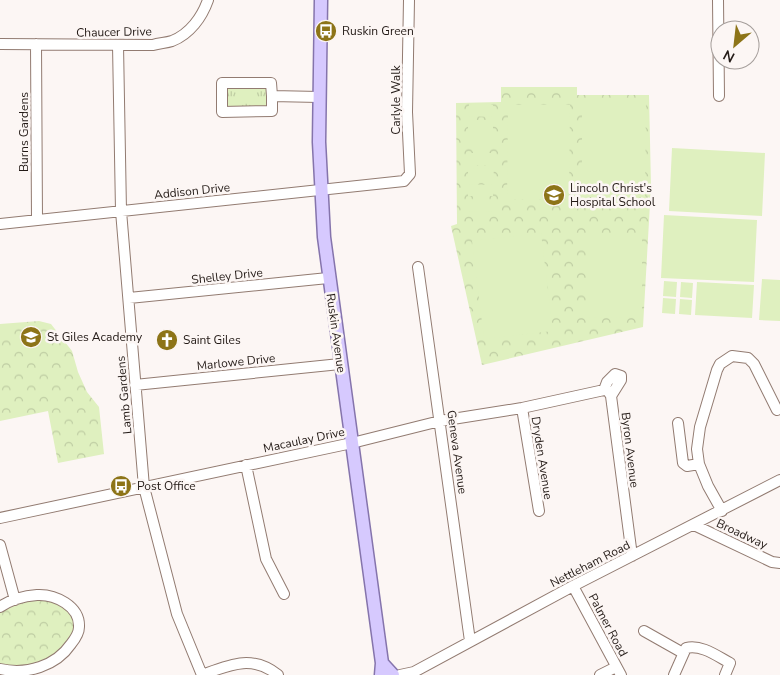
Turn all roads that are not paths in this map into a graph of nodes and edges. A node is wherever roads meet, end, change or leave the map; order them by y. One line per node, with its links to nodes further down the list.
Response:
1 (208, 0): 7 (street, Chaucer Drive)
2 (321, 0): 10 (main road, Ruskin Avenue)
3 (409, 0): 11 (street, Carlyle Walk)
4 (718, 0): 9 (street)
5 (0, 44): 6 (street, Chaucer Drive)
6 (36, 44): 7 (street, Chaucer Drive); 14 (street, Burns Gardens)
7 (118, 45): 13 (street, Lamb Gardens)
8 (272, 96): 8 (street); 10 (street)
9 (719, 96)
10 (319, 97): 12 (main road, Ruskin Avenue)
11 (387, 182): 12 (street, Addison Drive)
12 (322, 190): 13 (street, Addison Drive); 17 (main road, Ruskin Avenue)
13 (122, 211): 14 (street, Addison Drive); 18 (street, Lamb Gardens)
14 (37, 220): 15 (street, Addison Drive)
15 (0, 224)
16 (418, 267): 24 (street, Geneva Avenue)
17 (328, 278): 18 (street, Shelley Drive); 19 (main road, Ruskin Avenue)
18 (129, 298): 20 (street, Lamb Gardens)
19 (340, 364): 20 (street, Marlowe Drive); 26 (main road, Ruskin Avenue)
20 (135, 384): 30 (street, Lamb Gardens)
21 (607, 393): 23 (street, Macaulay Drive); 36 (street, Byron Avenue)
22 (772, 406): 27 (street)
23 (522, 408): 24 (street, Macaulay Drive); 31 (street, Dryden Avenue)
24 (440, 421): 26 (street, Macaulay Drive); 43 (street, Geneva Avenue)
25 (678, 423): 27 (street)
26 (352, 443): 28 (street, Macaulay Drive); 46 (main road, Ruskin Avenue)
27 (699, 464): 32 (street)
28 (246, 465): 30 (street, Macaulay Drive); 39 (street)
29 (780, 480): 32 (street, Nettleham Road)
30 (144, 487): 33 (street, Macaulay Drive); 50 (street, Lamb Gardens)
31 (538, 511)
32 (722, 511): 34 (street, Nettleham Road)
33 (0, 518)
34 (694, 525): 36 (street, Nettleham Road); 37 (street, Broadway)
35 (0, 545): 40 (street)
36 (632, 556): 38 (street, Nettleham Road)
37 (780, 563)
38 (573, 586): 43 (street, Nettleham Road); 47 (street, Palmer Road)
39 (284, 594)
40 (15, 600): 41 (street); 48 (street)
41 (0, 607)
42 (644, 631): 44 (street)
43 (470, 641): 49 (street, Nettleham Road)
44 (683, 654): 55 (street); 56 (street)
45 (0, 669): 48 (street)
46 (381, 669): 52 (main road, Ruskin Avenue)
47 (619, 671): 54 (street)
48 (42, 672)
49 (413, 673): 53 (street, Nettleham Road)
50 (202, 675): 51 (street)
51 (278, 675)
52 (393, 675)
53 (400, 675)
54 (600, 675)
55 (674, 675)
56 (724, 675)

